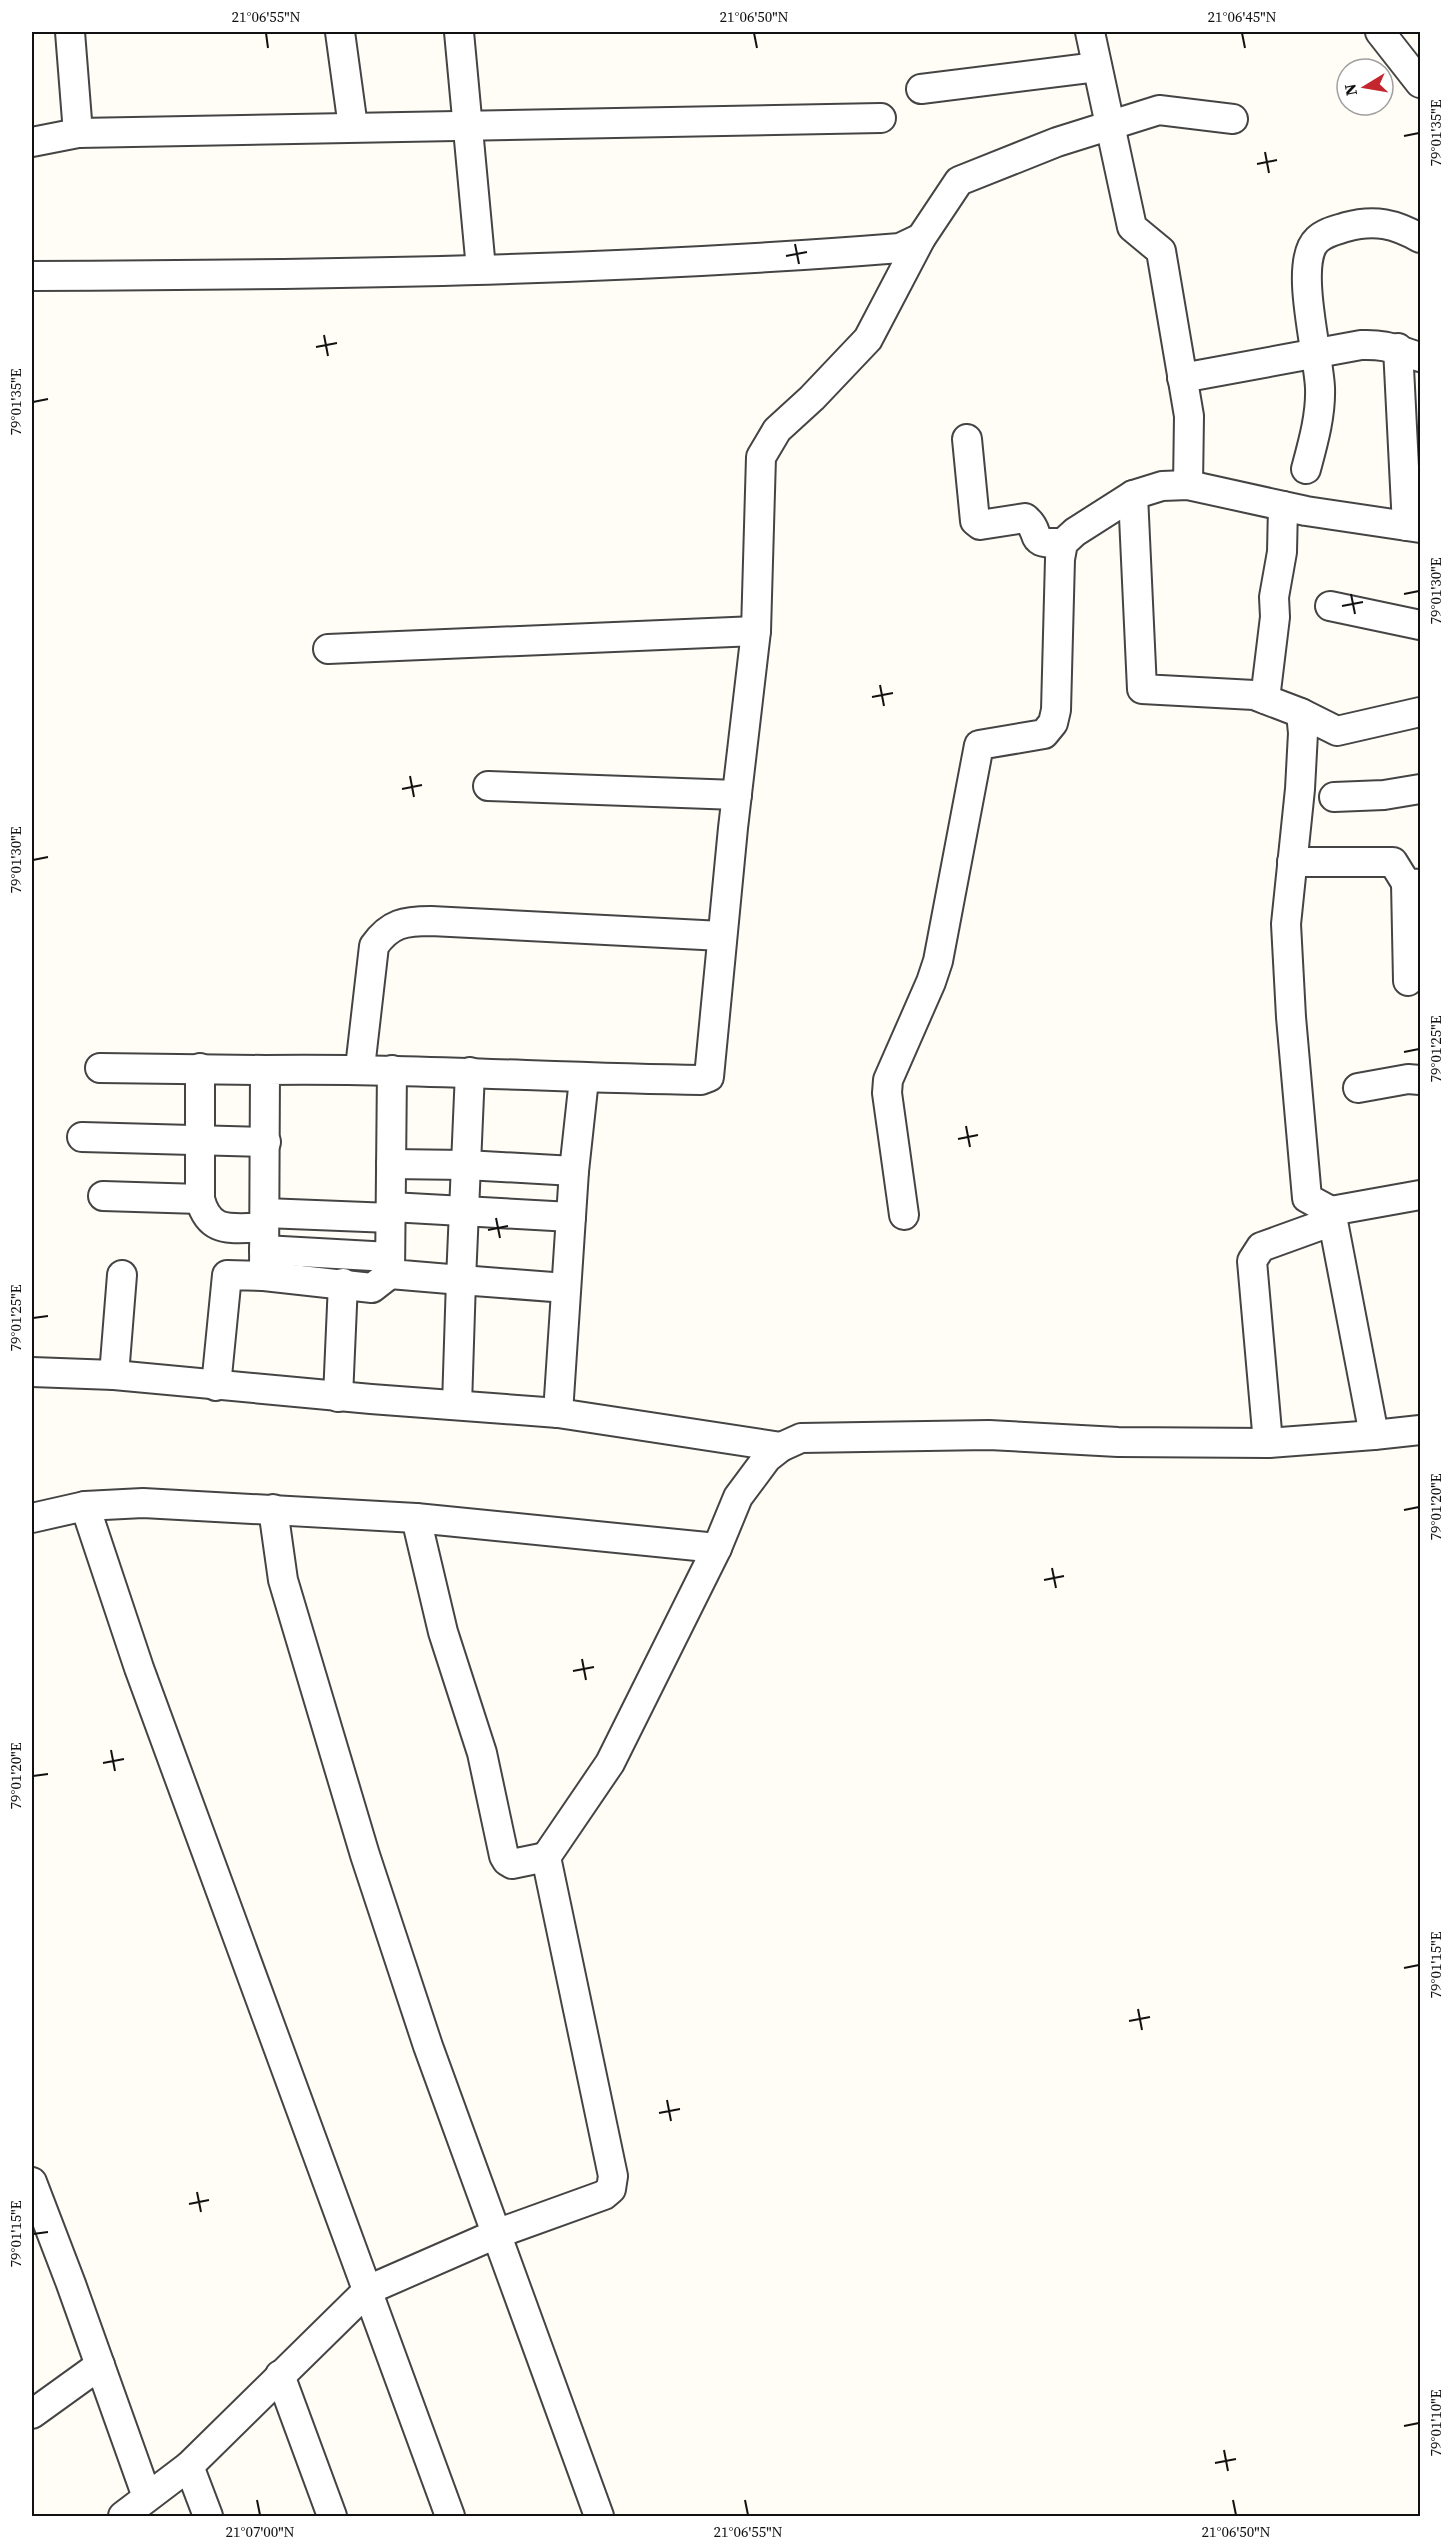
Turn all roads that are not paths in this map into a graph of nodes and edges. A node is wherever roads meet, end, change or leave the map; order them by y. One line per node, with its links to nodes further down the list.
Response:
1 (70, 32): 16 (street)
2 (340, 32): 15 (street)
3 (459, 32): 13 (street)
4 (1090, 32): 8 (street)
5 (1380, 32): 9 (street)
6 (1403, 32): 7 (street)
7 (1420, 54)
8 (1097, 66): 10 (street); 14 (street)
9 (1420, 83)
10 (921, 88)
11 (881, 118): 13 (street)
12 (1233, 119): 14 (street)
13 (468, 125): 15 (street); 20 (street)
14 (1109, 126): 19 (street); 24 (street)
15 (353, 127): 16 (street)
16 (78, 133): 17 (street)
17 (32, 142)
18 (1420, 238): 23 (street)
19 (910, 243): 20 (street); 34 (street)
20 (481, 269): 21 (street)
21 (32, 276)
22 (1409, 352): 23 (street); 30 (street)
23 (1317, 353): 24 (street); 26 (street)
24 (1182, 378): 27 (street)
25 (967, 440): 31 (street)
26 (1306, 469)
27 (1188, 485): 28 (street); 29 (street)
28 (1133, 495): 31 (street); 36 (street)
29 (1283, 506): 30 (street); 36 (street)
30 (1414, 527)
31 (1063, 543): 67 (street)
32 (1330, 606): 33 (street)
33 (1420, 626)
34 (756, 631): 35 (street); 41 (street)
35 (328, 649)
36 (1265, 699): 38 (street)
37 (1420, 712): 38 (street)
38 (1301, 713): 43 (street)
39 (488, 786): 41 (street)
40 (1420, 789): 42 (street)
41 (737, 795): 45 (street)
42 (1334, 797)
43 (1292, 862): 44 (street); 68 (street)
44 (1413, 884): 46 (street)
45 (722, 936): 49 (street); 53 (street)
46 (1408, 981)
47 (100, 1068): 48 (street)
48 (200, 1068): 50 (street); 57 (street)
49 (360, 1068): 50 (street); 51 (street)
50 (265, 1070): 58 (street)
51 (392, 1070): 52 (street); 59 (street)
52 (470, 1072): 53 (street); 60 (street)
53 (584, 1079): 61 (street)
54 (1420, 1080): 55 (street)
55 (1358, 1088)
56 (82, 1137): 57 (street)
57 (200, 1140): 58 (street); 64 (street)
58 (266, 1142): 70 (street)
59 (391, 1164): 60 (street); 66 (street)
60 (465, 1165): 61 (street); 65 (street)
61 (574, 1172): 69 (street)
62 (1420, 1195): 68 (street)
63 (103, 1196): 64 (street)
64 (200, 1199): 70 (street)
65 (463, 1210): 66 (street); 69 (street); 73 (street)
66 (391, 1212): 70 (street); 71 (street)
67 (904, 1215)
68 (1332, 1216): 83 (street); 84 (street)
69 (571, 1217): 75 (street)
70 (264, 1242): 71 (street); 74 (street); 78 (street)
71 (390, 1266): 73 (street); 74 (street)
72 (122, 1275): 77 (street)
73 (461, 1280): 75 (street); 80 (street)
74 (343, 1283): 79 (street)
75 (566, 1288): 81 (street)
76 (32, 1372): 77 (street)
77 (114, 1375): 78 (street)
78 (216, 1386): 79 (street)
79 (338, 1397): 80 (street)
80 (457, 1405): 81 (street)
81 (558, 1413): 85 (street)
82 (1420, 1430): 83 (street)
83 (1374, 1435): 84 (street)
84 (1268, 1443): 85 (street)
85 (781, 1447): 90 (street)
86 (85, 1506): 87 (street); 88 (street); 94 (street)
87 (273, 1509): 89 (street); 93 (street)
88 (32, 1518)
89 (416, 1518): 90 (street); 91 (street)
90 (717, 1548): 91 (street)
91 (546, 1857): 93 (street)
92 (32, 2182): 95 (street)
93 (496, 2234): 94 (street); 104 (street)
94 (368, 2290): 96 (street); 103 (street)
95 (100, 2365): 97 (street); 99 (street)
96 (280, 2375): 98 (street); 102 (street)
97 (33, 2411)
98 (189, 2466): 99 (street); 101 (street)
99 (147, 2497): 100 (street)
100 (123, 2517)
101 (208, 2517)
102 (332, 2517)
103 (450, 2517)
104 (598, 2517)

